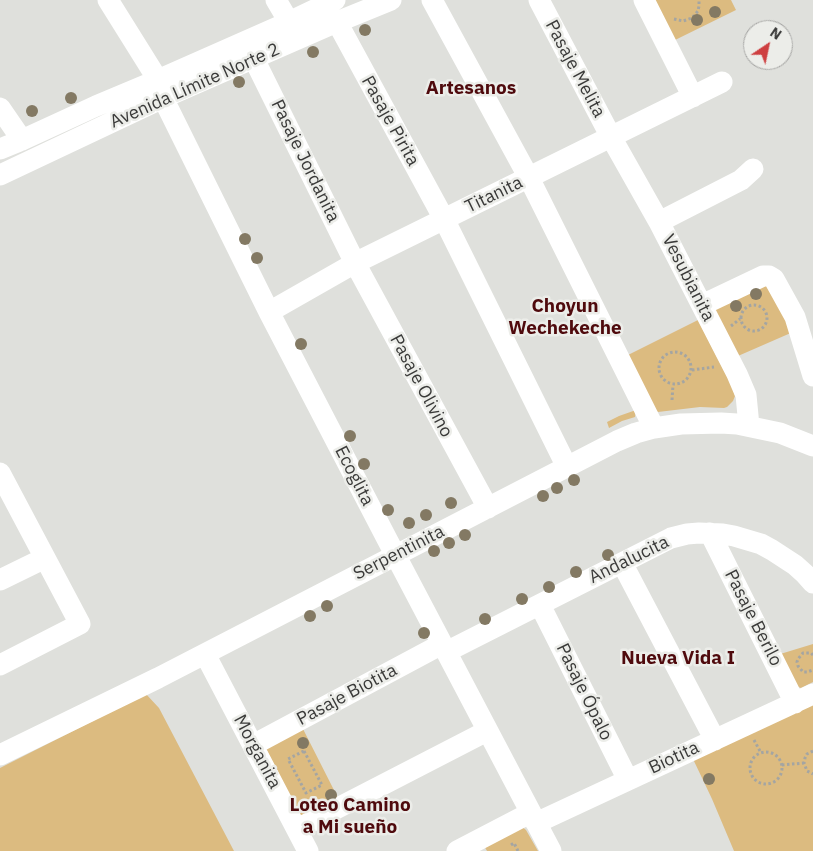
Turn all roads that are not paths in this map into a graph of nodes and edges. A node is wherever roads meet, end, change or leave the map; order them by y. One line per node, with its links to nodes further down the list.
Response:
1 (108, 0): 12 (street, Ecoglita)
2 (276, 0): 8 (street)
3 (335, 0): 8 (street)
4 (391, 0): 9 (street, Avenida Límite Norte 2)
5 (432, 0): 20 (street)
6 (539, 0): 15 (street, Pasaje Melita)
7 (644, 0): 13 (street)
8 (289, 22): 12 (street)
9 (337, 22): 10 (street, Avenida Límite Norte 2); 21 (street, Pasaje Pirita)
10 (254, 59): 12 (street, Avenida Límite Norte 2); 23 (street, Pasaje Jordanita)
11 (722, 82): 13 (street, Titanita)
12 (161, 89): 16 (street); 19 (street, Avenida Límite Norte 2); 25 (street, Ecoglita)
13 (693, 97): 15 (street, Titanita)
14 (0, 108): 16 (street)
15 (611, 137): 20 (street, Titanita); 22 (street, Vesubianita)
16 (22, 140): 17 (street)
17 (0, 149)
18 (753, 169): 22 (street)
19 (0, 175)
20 (529, 178): 21 (street, Titanita); 28 (street)
21 (444, 220): 23 (street, Titanita); 30 (street, Pasaje Pirita)
22 (659, 222): 24 (street, Vesubianita)
23 (355, 263): 25 (street, Titanita); 32 (street, Pasaje Olivino)
24 (702, 305): 26 (street); 27 (street, Vesubianita)
25 (269, 312): 34 (street, Ecoglita)
26 (813, 376)
27 (749, 426): 28 (street, Serpentinita); 29 (street, Serpentinita)
28 (654, 428): 30 (street, Serpentinita)
29 (813, 446)
30 (568, 467): 32 (street, Serpentinita)
31 (0, 473): 35 (street)
32 (488, 508): 34 (street, Serpentinita)
33 (710, 533): 36 (street, Andalucita); 38 (street, Andalucita); 43 (street, Pasaje Berilo)
34 (395, 555): 40 (street, Ecoglita); 41 (street, Serpentinita)
35 (45, 558): 37 (street); 42 (street)
36 (622, 563): 39 (street, Andalucita); 45 (street)
37 (0, 580)
38 (813, 583)
39 (540, 605): 40 (street, Andalucita); 48 (street, Pasaje Ópalo)
40 (444, 648): 44 (street, Ecoglita); 46 (street, Pasaje Biotita)
41 (205, 654): 46 (street, Morganita); 47 (street, Serpentinita)
42 (0, 665)
43 (804, 699): 45 (street, Biotita)
44 (488, 731): 49 (street, Ecoglita); 50 (street)
45 (714, 740): 48 (street, Biotita)
46 (253, 746): 50 (street, Morganita)
47 (0, 755)
48 (628, 780): 49 (street, Biotita)
49 (533, 818): 52 (street, Biotita); 53 (street, Ecoglita)
50 (297, 829): 51 (street, Morganita)
51 (308, 851)
52 (458, 851)
53 (551, 851)

